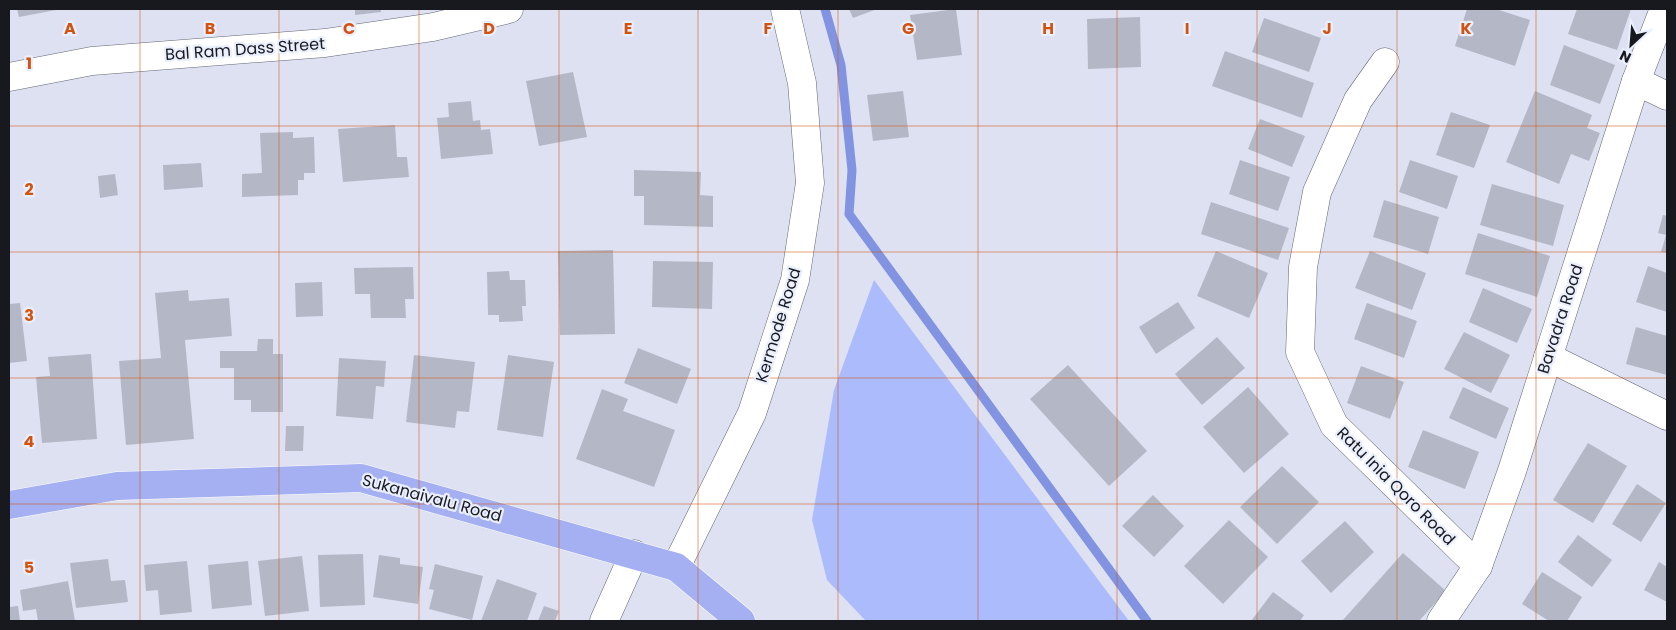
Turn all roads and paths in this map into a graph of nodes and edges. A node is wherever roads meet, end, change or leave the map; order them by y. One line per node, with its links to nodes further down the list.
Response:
1 (509, 9): 5 (street, Bal Ram Dass Street)
2 (784, 9): 13 (street, Kermode Road)
3 (1664, 9): 6 (street, Bavadra Road)
4 (1385, 62): 12 (street, Ratu Inia Qoro Road)
5 (9, 77)
6 (1636, 81): 7 (street); 8 (street, Bavadra Road)
7 (1667, 96)
8 (1548, 357): 9 (street); 12 (street, Bavadra Road)
9 (1667, 416)
10 (9, 505): 11 (main road, Sukanaivalu Road)
11 (634, 554): 13 (main road, Sukanaivalu Road); 14 (street)
12 (1478, 566): 16 (street, Bavadra Road)
13 (676, 567): 15 (main road, Sukanaivalu Road)
14 (604, 621)
15 (741, 621)
16 (1441, 621)

